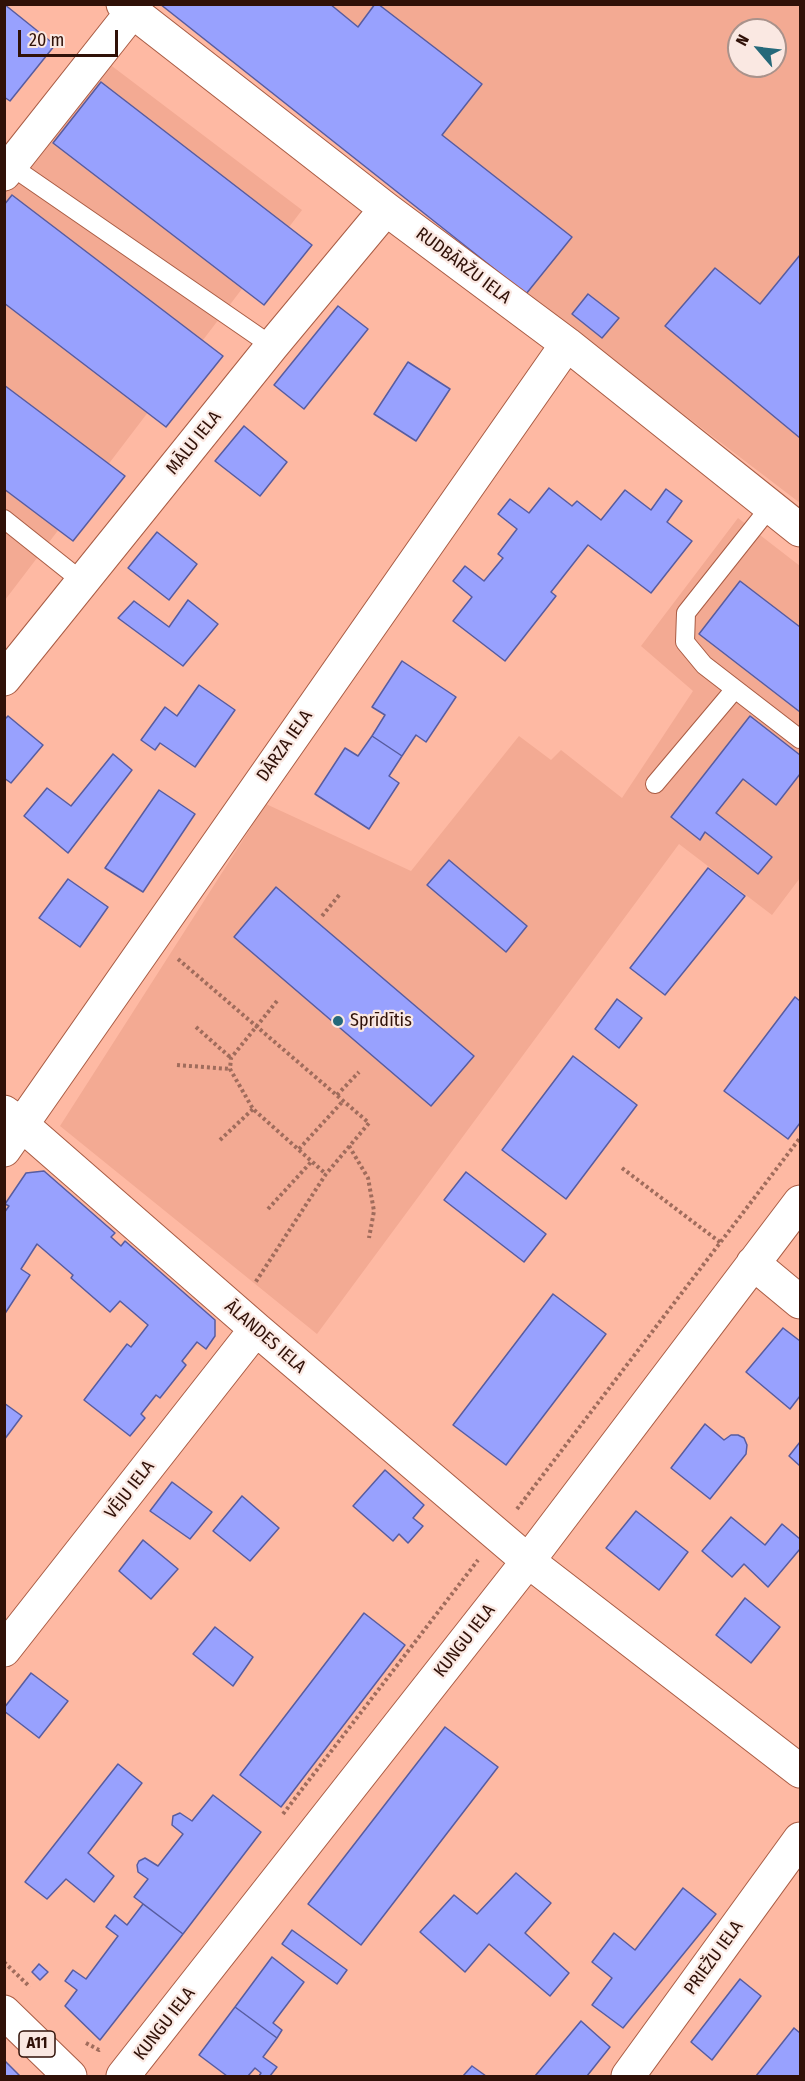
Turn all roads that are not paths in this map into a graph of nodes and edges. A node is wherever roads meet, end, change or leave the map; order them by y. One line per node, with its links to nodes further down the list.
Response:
1 (128, 8): 2 (main road); 3 (main road, RUDBĀRŽU IELA)
2 (8, 170): 5 (lane)
3 (386, 209): 4 (main road, RUDBĀRŽU IELA); 5 (main road, MĀLU IELA)
4 (567, 344): 6 (main road, RUDBĀRŽU IELA); 14 (main road, DĀRZA IELA)
5 (272, 346): 9 (main road, MĀLU IELA)
6 (770, 507): 8 (main road, RUDBĀRŽU IELA); 11 (lane)
7 (4, 519): 9 (lane)
8 (801, 530)
9 (83, 582): 10 (main road, MĀLU IELA)
10 (4, 679)
11 (735, 689): 12 (lane); 13 (lane)
12 (801, 739)
13 (655, 784)
14 (10, 1129): 18 (main road, ĀLANDES IELA)
15 (801, 1202): 16 (main road, KUNGU IELA)
16 (753, 1263): 17 (main road); 19 (main road, KUNGU IELA)
17 (801, 1302)
18 (246, 1321): 19 (main road, ĀLANDES IELA); 20 (main road, VĒJU IELA)
19 (528, 1561): 21 (main road, ĀLANDES IELA); 24 (main road, KUNGU IELA)
20 (4, 1650)
21 (801, 1772)
22 (801, 1839): 26 (main road, PRIEŽU IELA)
23 (4, 2012): 25 (main road, A11)
24 (129, 2069)
25 (70, 2076)
26 (628, 2076)

